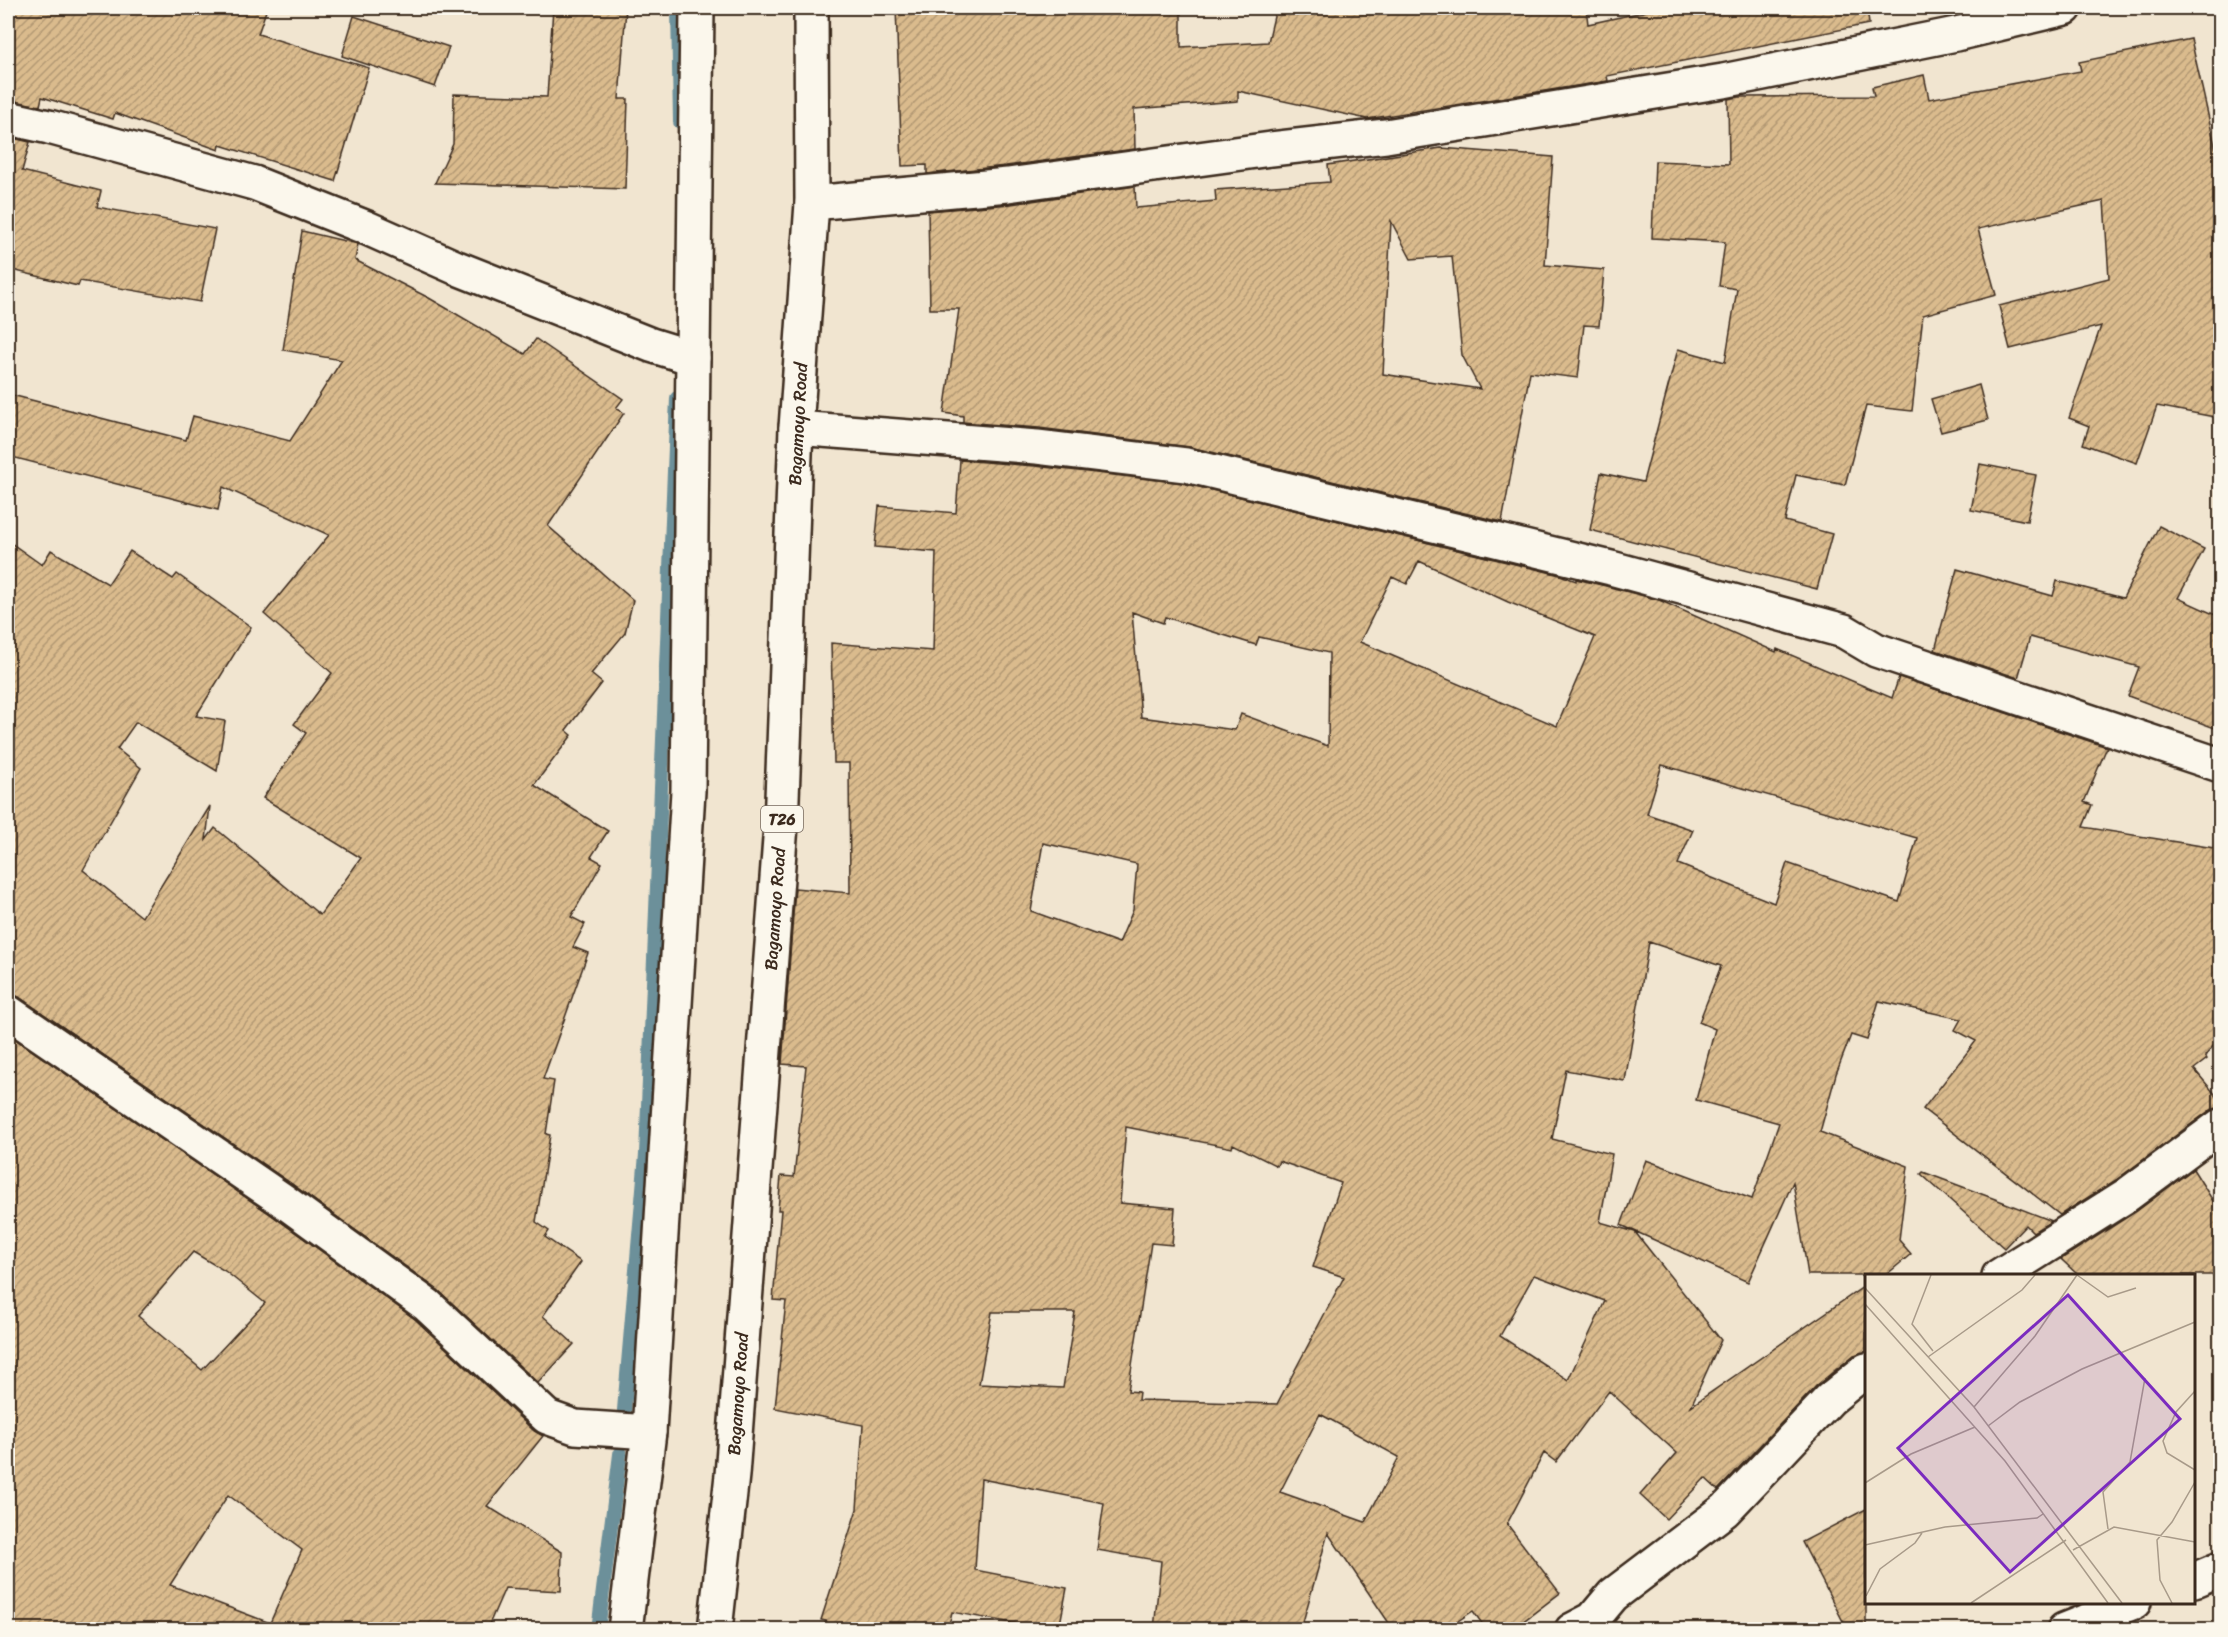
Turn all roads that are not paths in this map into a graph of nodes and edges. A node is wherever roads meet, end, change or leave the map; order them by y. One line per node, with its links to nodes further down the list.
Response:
1 (697, 8): 6 (main road)
2 (811, 8): 5 (main road, Bagamoyo Road / T26)
3 (2065, 8): 5 (main road)
4 (8, 118): 6 (main road)
5 (812, 203): 7 (main road, Bagamoyo Road / T26)
6 (693, 358): 13 (main road)
7 (796, 428): 8 (main road); 18 (main road, Bagamoyo Road / T26)
8 (2220, 765)
9 (8, 1012): 13 (main road)
10 (2220, 1126): 11 (main road)
11 (2001, 1274)
12 (1865, 1371): 19 (main road)
13 (649, 1432): 17 (main road)
14 (2220, 1569): 15 (main road)
15 (2195, 1579)
16 (2129, 1604): 20 (main road)
17 (625, 1629)
18 (715, 1629)
19 (1572, 1629)
20 (2064, 1629)

